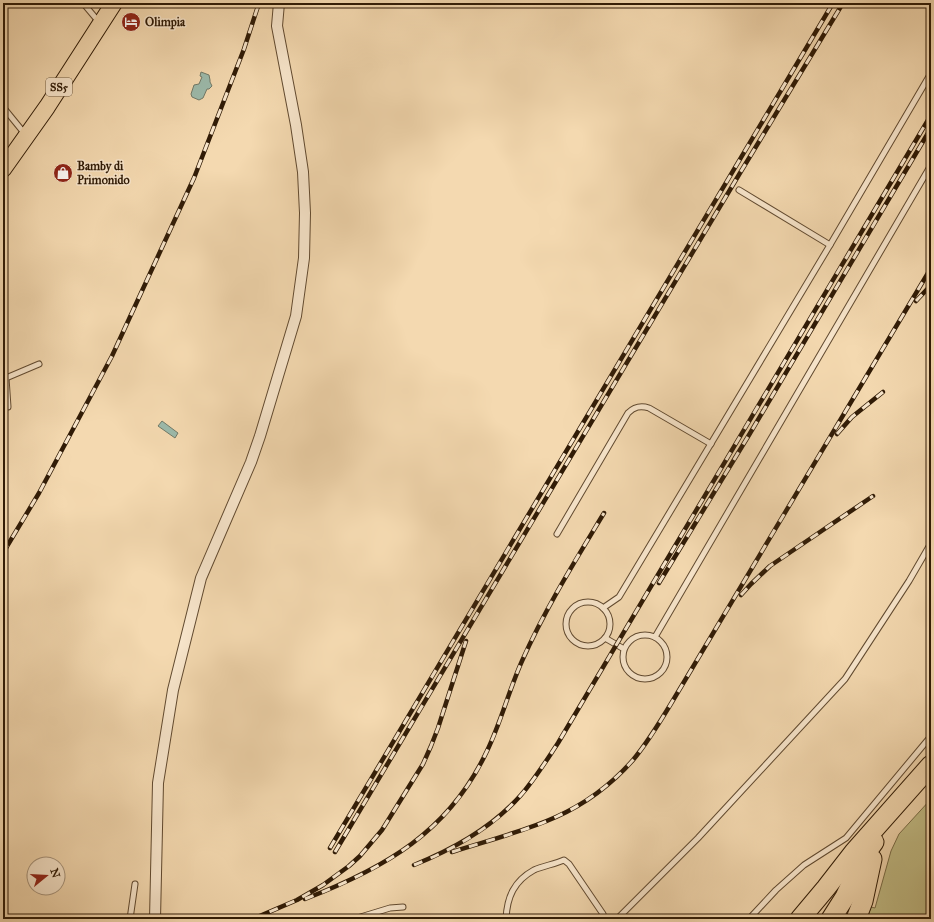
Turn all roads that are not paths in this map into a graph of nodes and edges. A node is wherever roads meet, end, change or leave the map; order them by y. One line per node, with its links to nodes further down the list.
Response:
1 (83, 3): 4 (lane)
2 (114, 3): 4 (main road, SS5)
3 (279, 3): 29 (street)
4 (100, 24): 7 (main road, SS5)
5 (931, 73): 11 (lane)
6 (3, 107): 7 (lane)
7 (26, 135): 9 (main road, SS5)
8 (931, 166): 19 (lane)
9 (3, 169)
10 (740, 190): 11 (lane)
11 (830, 246): 15 (lane)
12 (39, 364): 13 (lane)
13 (4, 377): 14 (lane)
14 (8, 407)
15 (711, 444): 16 (lane); 18 (lane)
16 (557, 534)
17 (931, 543): 33 (lane)
18 (604, 608): 20 (lane); 20 (lane)
19 (655, 636): 21 (lane); 21 (lane)
20 (605, 638): 21 (lane)
21 (624, 649)
22 (931, 736): 34 (lane)
23 (931, 765): 35 (highway)
24 (931, 778): 25 (highway)
25 (897, 818): 36 (highway); 37 (highway)
26 (135, 884): 28 (lane)
27 (403, 907): 30 (lane)
28 (130, 919)
29 (155, 919)
30 (354, 919)
31 (506, 919): 32 (lane)
32 (605, 919)
33 (617, 919)
34 (749, 919)
35 (800, 919)
36 (831, 919)
37 (856, 919)

